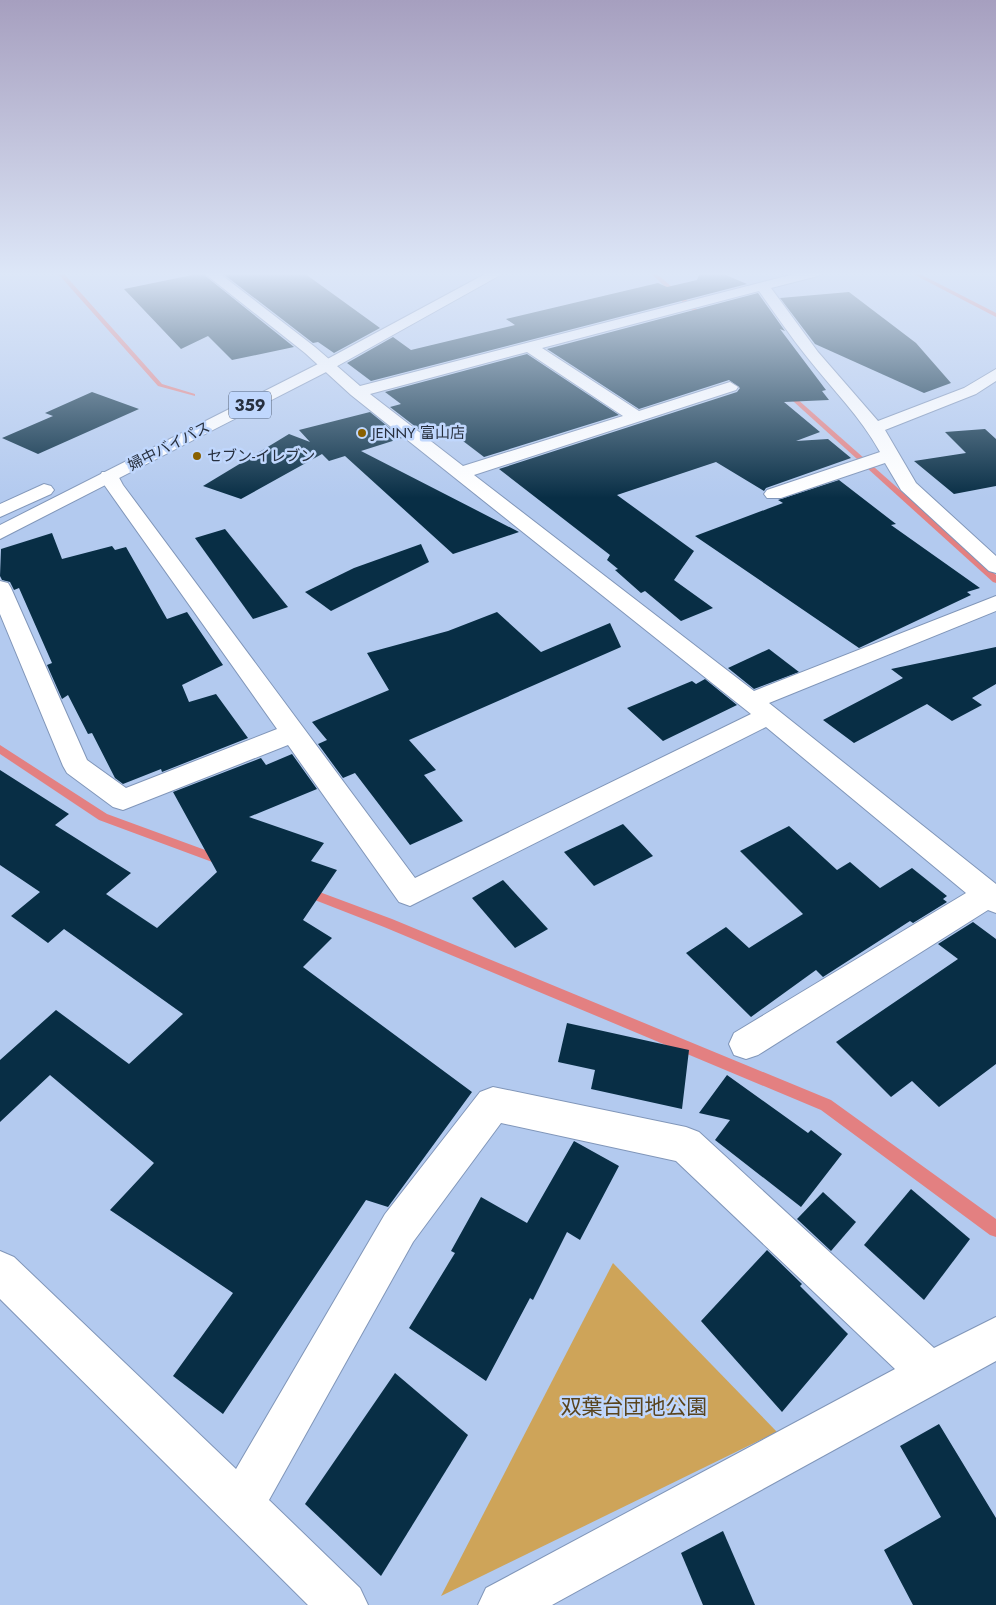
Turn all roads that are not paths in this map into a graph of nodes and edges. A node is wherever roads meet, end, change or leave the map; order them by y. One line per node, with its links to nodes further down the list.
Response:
1 (304, 348): 7 (main road)
2 (346, 348): 7 (main road, 婦中バイパス / 359)
3 (350, 348): 7 (main road, 婦中バイパス / 359)
4 (526, 348): 10 (main road)
5 (530, 348): 11 (main road)
6 (807, 348): 12 (main road)
7 (322, 362): 10 (main road); 13 (main road, 婦中バイパス / 359); 15 (main road, 婦中バイパス / 359)
8 (996, 374): 12 (main road)
9 (730, 387): 11 (main road)
10 (357, 392): 16 (main road)
11 (638, 417): 16 (main road)
12 (874, 428): 14 (main road)
13 (141, 442)
14 (890, 455): 18 (main road); 21 (main road)
15 (104, 467): 20 (main road, 婦中バイパス / 359); 25 (main road)
16 (461, 473): 24 (main road)
17 (62, 481): 19 (main road)
18 (774, 494)
19 (0, 511)
20 (0, 533)
21 (996, 568)
22 (0, 588): 25 (main road)
23 (996, 603): 24 (main road)
24 (759, 709): 25 (main road); 26 (main road)
25 (292, 733)
26 (992, 898): 27 (main road)
27 (746, 1044)
28 (0, 1271): 31 (main road)
29 (996, 1338): 30 (main road)
30 (931, 1374): 31 (main road); 33 (main road)
31 (241, 1505): 32 (main road)
32 (344, 1605)
33 (503, 1605)

